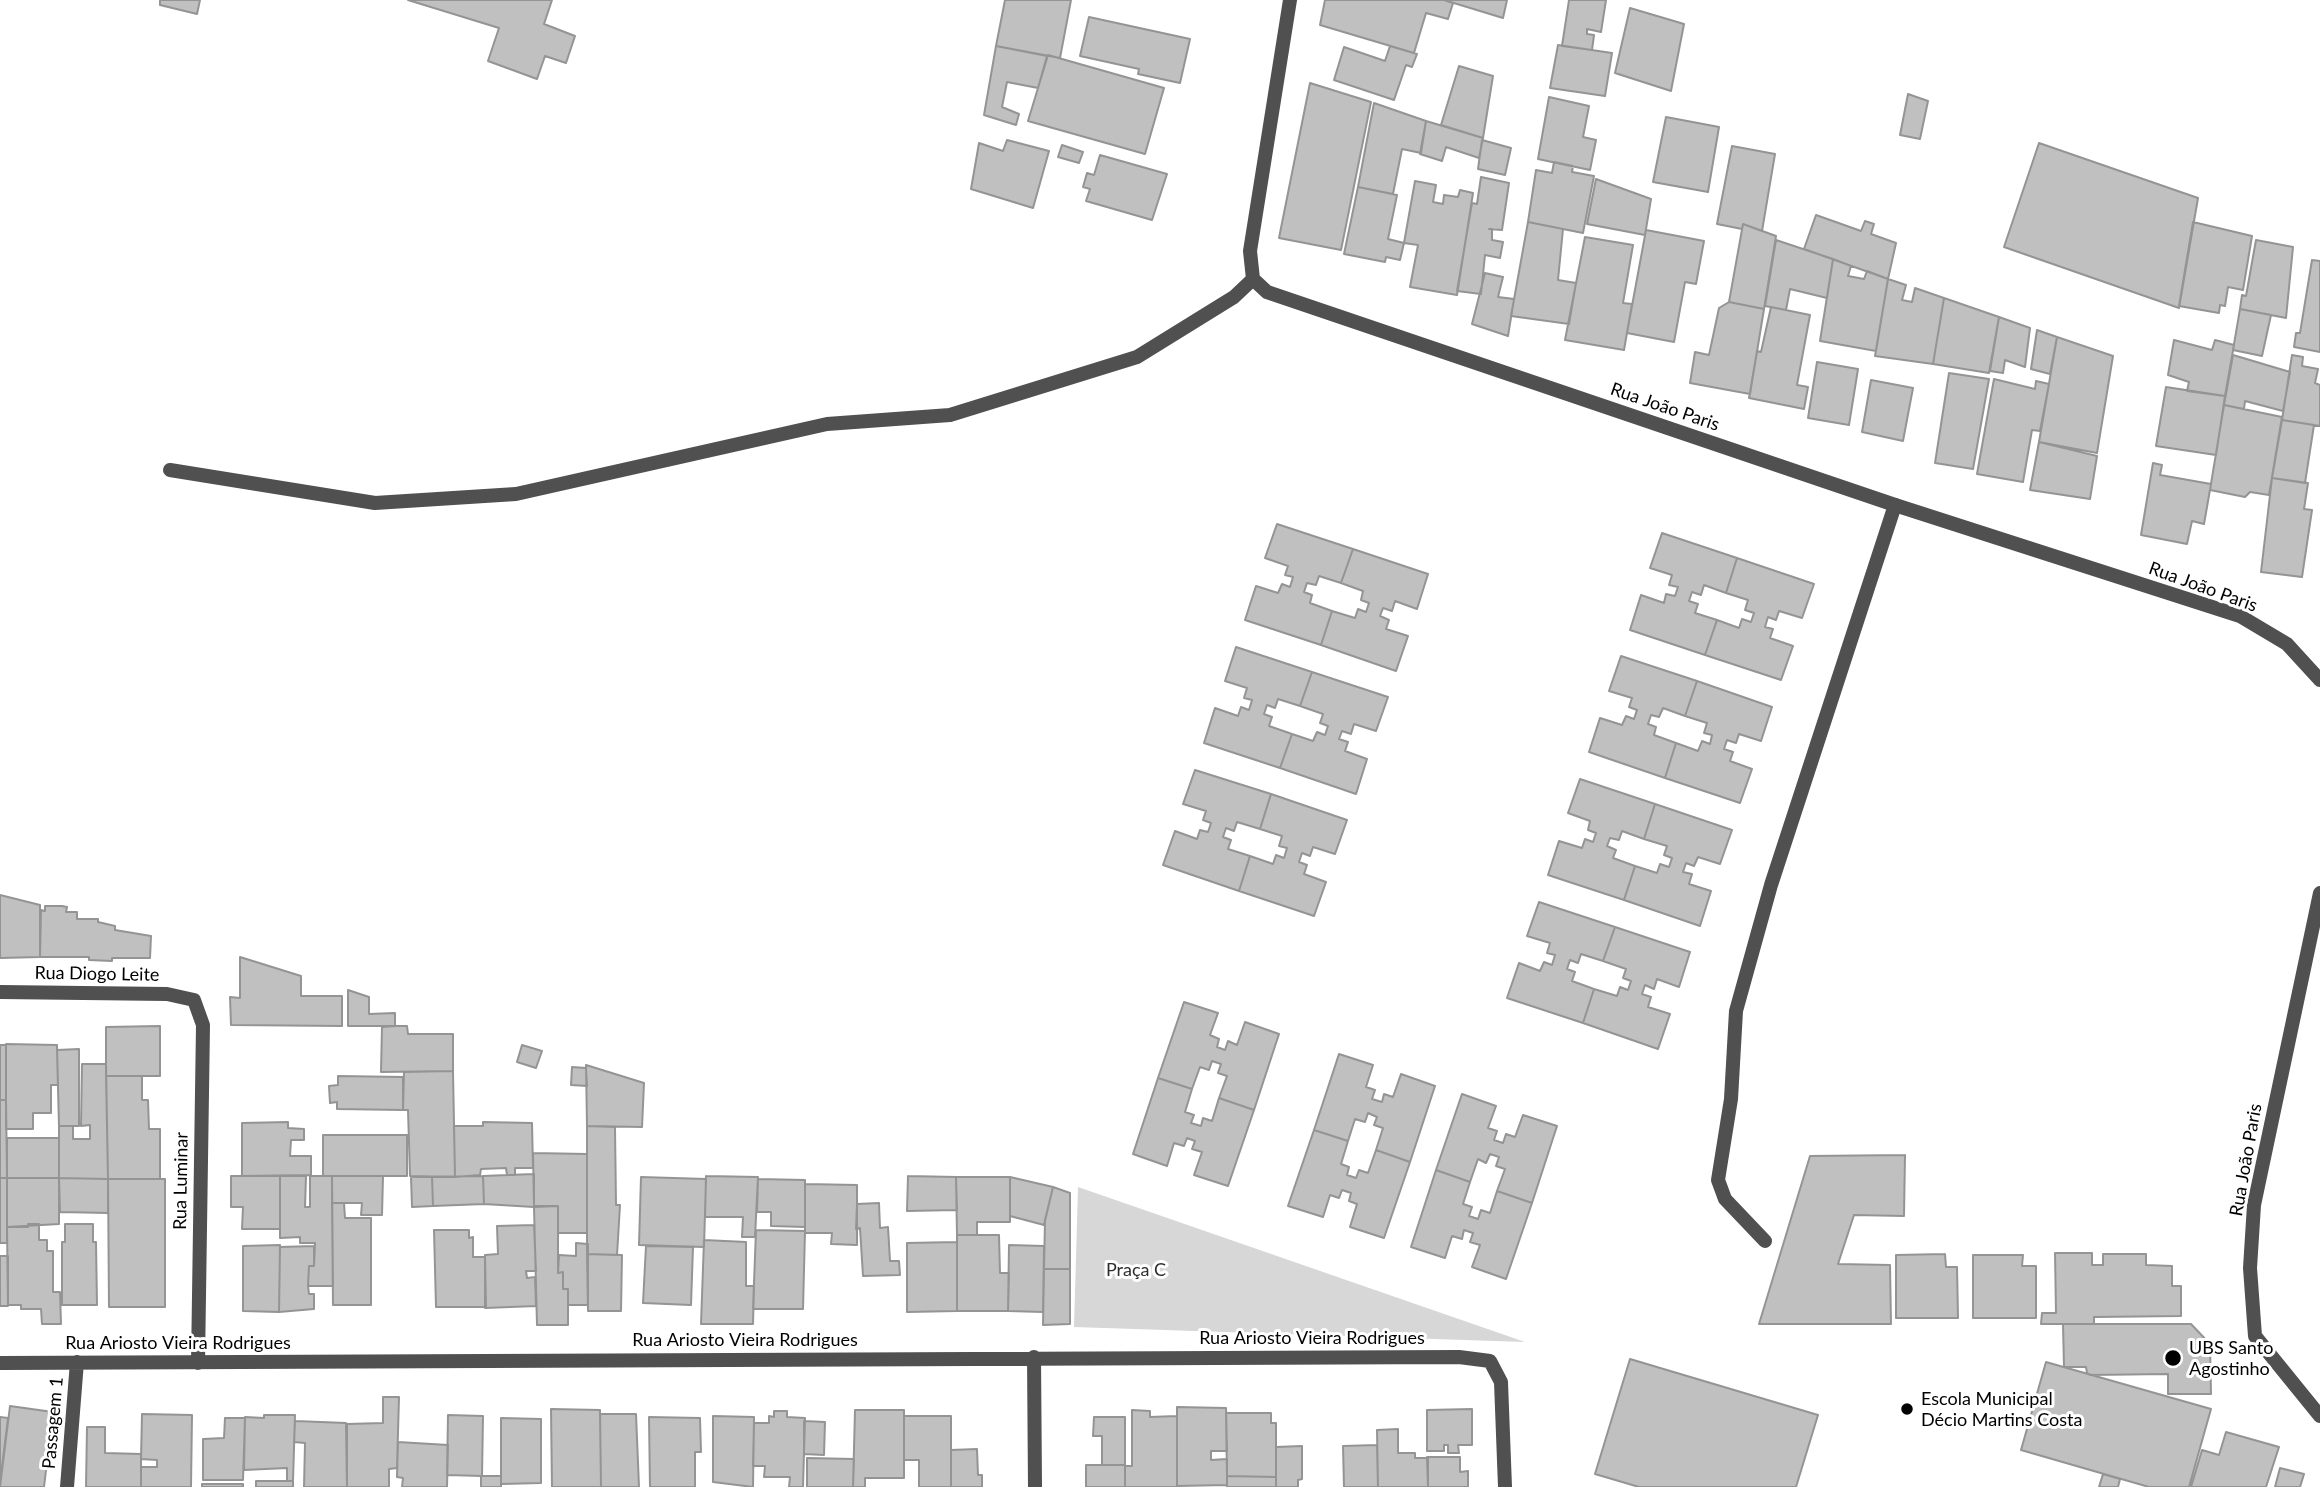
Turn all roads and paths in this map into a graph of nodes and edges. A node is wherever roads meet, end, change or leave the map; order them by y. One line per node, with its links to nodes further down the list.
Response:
1 (1290, 0): 2 (street)
2 (1253, 279): 3 (street); 4 (street, Rua João Paris)
3 (170, 470)
4 (1895, 505): 5 (street, Rua João Paris); 9 (street)
5 (2320, 680)
6 (2320, 893): 14 (street, Rua João Paris)
7 (0, 992): 8 (street, Rua Diogo Leite)
8 (194, 1000): 13 (street, Rua Luminar)
9 (1765, 1241)
10 (1034, 1357): 13 (street, Rua Ariosto Vieira Rodrigues); 16 (street); 17 (street, Rua Ariosto Vieira Rodrigues)
11 (77, 1362): 12 (street, Rua Ariosto Vieira Rodrigues); 13 (street, Rua Ariosto Vieira Rodrigues); 15 (street, Passagem 1)
12 (0, 1363)
13 (198, 1363)
14 (2320, 1416)
15 (67, 1487)
16 (1035, 1487)
17 (1505, 1487)

